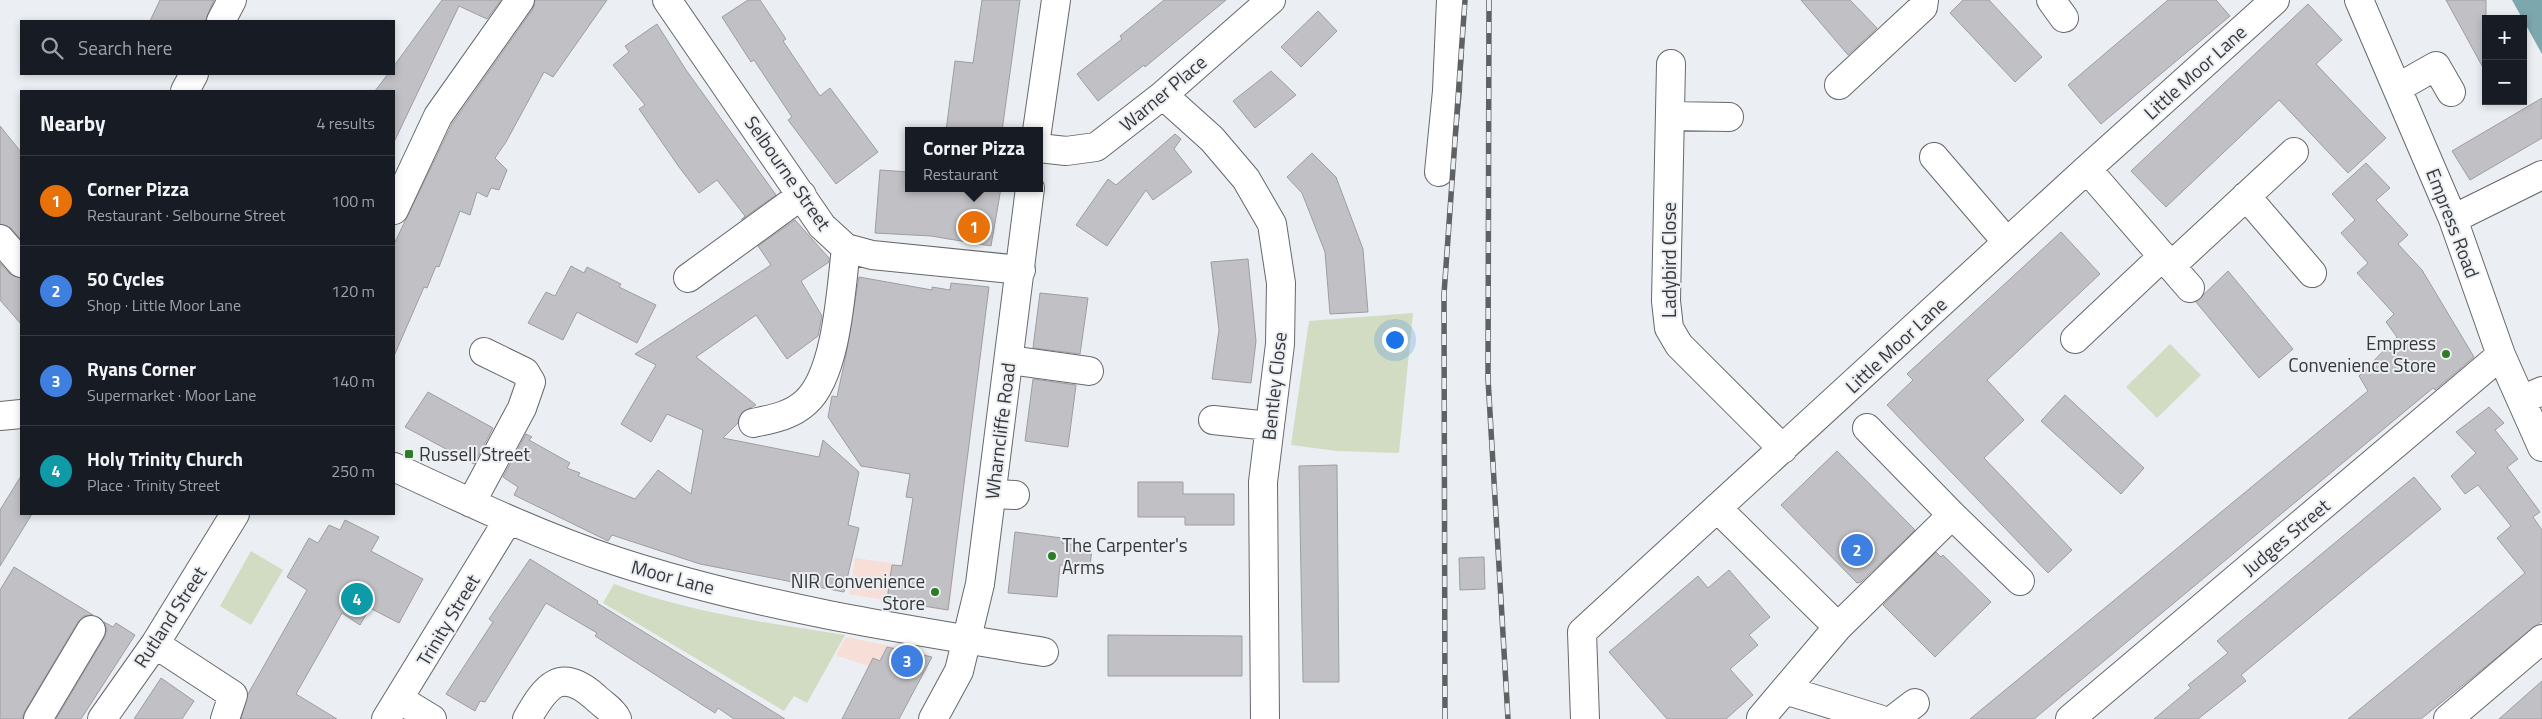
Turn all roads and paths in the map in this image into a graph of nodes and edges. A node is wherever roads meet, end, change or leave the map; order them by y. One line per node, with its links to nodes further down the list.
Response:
1 (232, 0): 10 (street)
2 (520, 0): 30 (street)
3 (667, 0): 28 (street, Selbourne Street)
4 (1056, 0): 20 (street)
5 (1271, 0): 17 (street, Warner Place)
6 (1451, 0): 25 (street)
7 (2275, 0): 24 (street, Little Moor Lane)
8 (2359, 0): 14 (street, Empress Road)
9 (1921, 2): 13 (street)
10 (222, 20)
11 (1671, 64): 18 (street, Ladybird Close)
12 (193, 75): 15 (street)
13 (1839, 85)
14 (2399, 87): 16 (street); 31 (street, Empress Road)
15 (186, 90)
16 (2451, 92)
17 (1163, 96): 21 (street, Warner Place); 51 (street, Bentley Close)
18 (1670, 116): 19 (street); 54 (street, Ladybird Close)
19 (1728, 117)
20 (1038, 127)
21 (1043, 148)
22 (2294, 152): 29 (street)
23 (1934, 157): 33 (street)
24 (2087, 169): 33 (street, Little Moor Lane); 35 (street)
25 (1439, 172)
26 (2542, 175): 31 (street)
27 (1030, 192): 37 (street, Wharncliffe Road)
28 (802, 195): 34 (street, Selbourne Street); 39 (street)
29 (2246, 196): 35 (street); 38 (street)
30 (395, 208)
31 (2454, 219): 43 (street, Empress Road)
32 (0, 238): 36 (street)
33 (2007, 242): 54 (street, Little Moor Lane)
34 (846, 248): 37 (street, Selbourne Street); 50 (street)
35 (2167, 261): 40 (street); 41 (street)
36 (20, 262)
37 (1021, 270): 44 (street, Wharncliffe Road)
38 (2312, 273)
39 (688, 278)
40 (2190, 288)
41 (2075, 339)
42 (484, 352): 56 (street)
43 (2501, 355): 46 (street, Empress Road); 83 (street, Judges Street)
44 (1009, 360): 45 (street); 65 (street, Wharncliffe Road)
45 (1089, 371)
46 (2532, 396): 53 (street, Empress Road)
47 (20, 414): 48 (street)
48 (0, 416)
49 (1213, 420): 51 (street)
50 (753, 423)
51 (1270, 426): 79 (street, Bentley Close)
52 (1867, 428): 59 (street)
53 (2542, 447)
54 (1783, 449): 57 (street, Little Moor Lane)
55 (395, 467): 56 (street, Moor Lane)
56 (471, 502): 60 (street, Moor Lane)
57 (1717, 508): 62 (street); 80 (street, Little Moor Lane)
58 (235, 515): 66 (street, Rutland Street)
59 (1952, 515): 61 (street); 62 (street)
60 (508, 520): 65 (street, Moor Lane); 70 (street, Trinity Street)
61 (2020, 581)
62 (1838, 627): 68 (street)
63 (91, 630): 72 (street)
64 (2542, 639): 84 (street)
65 (968, 640): 67 (street, Moor Lane); 78 (street, Wharncliffe Road)
66 (155, 644): 73 (street, Rutland Street); 74 (street)
67 (1044, 652)
68 (1785, 690): 71 (street); 81 (street)
69 (1916, 702): 82 (street)
70 (392, 709): 75 (street)
71 (1761, 718)
72 (38, 719)
73 (102, 719)
74 (225, 719)
75 (432, 719)
76 (527, 719): 77 (street)
77 (618, 719)
78 (933, 719)
79 (1265, 719)
80 (1585, 719)
81 (1879, 719)
82 (1894, 719)
83 (2070, 719)
84 (2448, 719)

